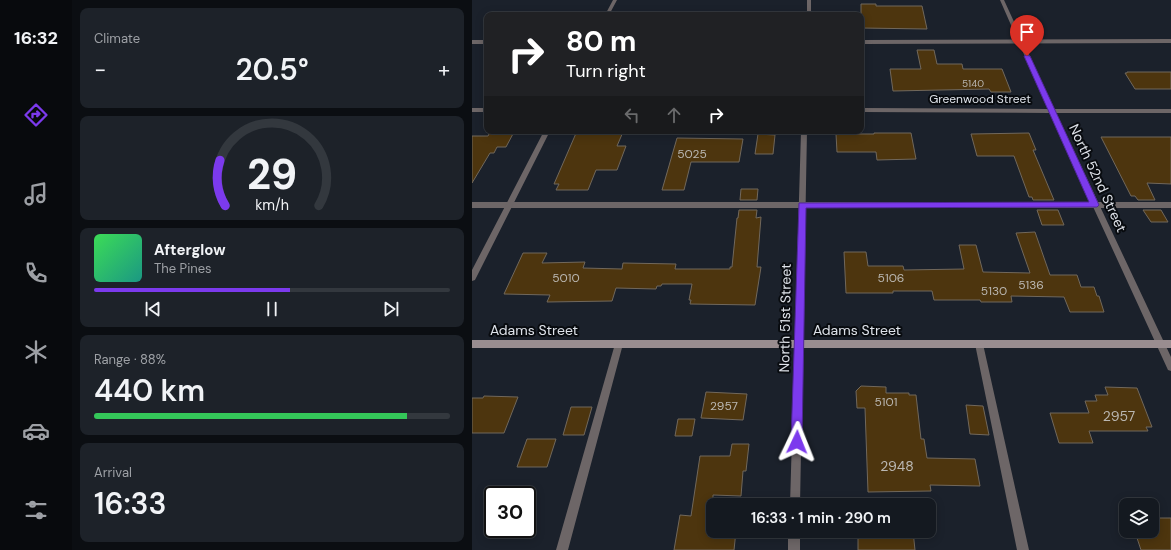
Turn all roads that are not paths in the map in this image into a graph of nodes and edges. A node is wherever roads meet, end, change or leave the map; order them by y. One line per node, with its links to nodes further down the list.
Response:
1 (615, 0): 4 (street)
2 (809, 0): 5 (street)
3 (1002, 0): 10 (street, North 52nd Street)
4 (609, 12)
5 (809, 12)
6 (1171, 41): 10 (street)
7 (472, 42): 8 (street)
8 (484, 42)
9 (864, 42): 10 (street)
10 (1021, 42): 14 (street, North 52nd Street)
11 (472, 110): 12 (street)
12 (484, 110)
13 (864, 110): 14 (street, Greenwood Street)
14 (1052, 110): 15 (street, Greenwood Street); 21 (street, North 52nd Street)
15 (1171, 111)
16 (545, 134): 18 (street)
17 (804, 134): 20 (street, North 51st Street)
18 (510, 204): 19 (street); 20 (street); 23 (street)
19 (472, 205)
20 (802, 205): 21 (street); 26 (street, North 51st Street)
21 (1095, 205): 22 (street); 28 (street, North 52nd Street)
22 (1171, 205)
23 (472, 278)
24 (472, 344): 25 (main road, Adams Street)
25 (619, 344): 26 (main road, Adams Street); 33 (street)
26 (800, 344): 27 (main road, Adams Street); 31 (street, North 51st Street)
27 (979, 344): 28 (main road, Adams Street); 35 (street)
28 (1160, 344): 29 (main road, Adams Street); 30 (street, North 52nd Street)
29 (1171, 344)
30 (1171, 367)
31 (795, 498)
32 (794, 538): 34 (street)
33 (562, 550)
34 (794, 550)
35 (1023, 550)

